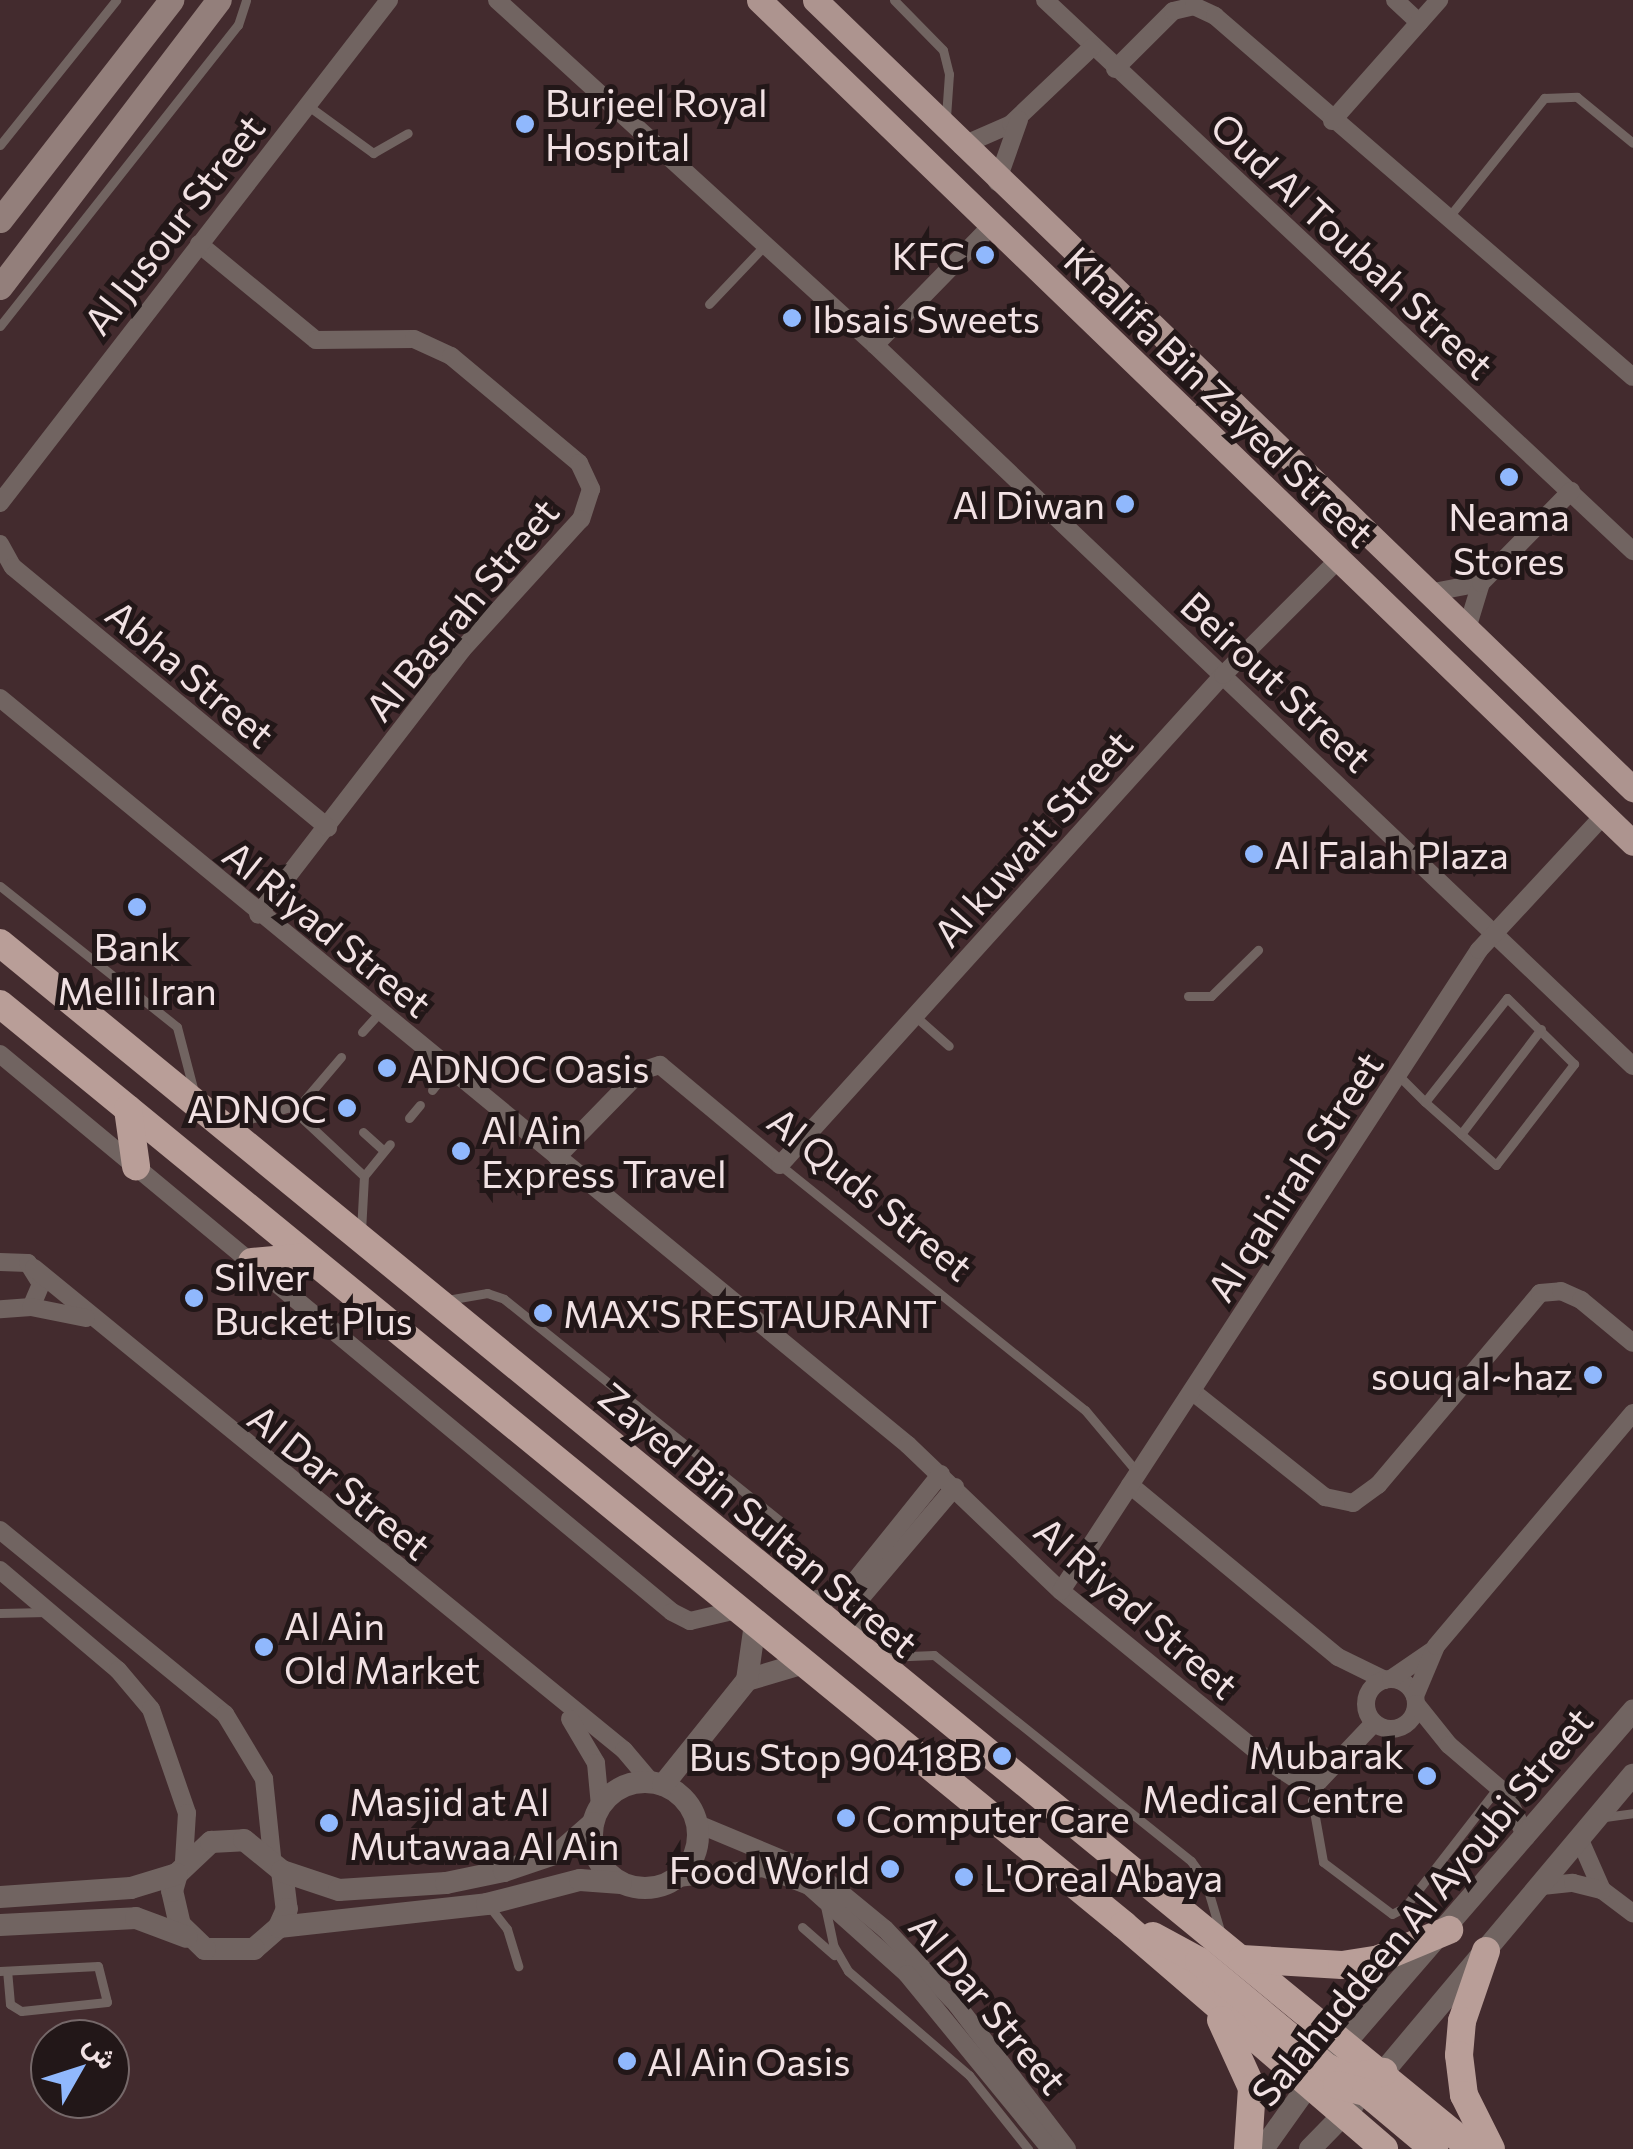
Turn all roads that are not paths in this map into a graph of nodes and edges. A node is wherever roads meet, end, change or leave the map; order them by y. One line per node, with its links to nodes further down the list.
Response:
1 (116, 0): 23 (lane)
2 (171, 0): 26 (main road)
3 (219, 0): 30 (main road)
4 (246, 0): 32 (lane)
5 (389, 0): 17 (street, Al Jusour Street)
6 (497, 0): 29 (street, Beirout Street)
7 (760, 0): 27 (main road, Khalifa Bin Zayed Street)
8 (815, 0): 21 (main road, Khalifa Bin Zayed Street)
9 (894, 0): 21 (lane)
10 (1045, 0): 15 (street, Oud Al Toubah Street)
11 (1394, 0): 14 (street)
12 (1438, 0): 14 (street)
13 (1210, 8): 16 (street); 19 (street)
14 (1419, 22): 19 (street)
15 (1092, 46): 16 (street, Oud Al Toubah Street); 18 (street)
16 (1115, 69): 35 (street, Oud Al Toubah Street)
17 (307, 105): 20 (lane); 28 (street, Al Jusour Street)
18 (1022, 115): 21 (street); 24 (street)
19 (1332, 121): 25 (street)
20 (408, 133)
21 (953, 138): 24 (main road, Khalifa Bin Zayed Street)
22 (1633, 143): 25 (lane)
23 (0, 144)
24 (998, 182): 42 (main road, Khalifa Bin Zayed Street)
25 (1448, 218): 34 (street)
26 (0, 220)
27 (990, 227): 33 (street); 39 (main road, Khalifa Bin Zayed Street)
28 (199, 244): 36 (street, Al Jusour Street); 48 (street, Al Basrah Street)
29 (765, 245): 31 (lane); 33 (street, Beirout Street)
30 (0, 287)
31 (710, 304)
32 (0, 326)
33 (875, 345): 44 (street, Beirout Street)
34 (1633, 376)
35 (1571, 491): 38 (street, Oud Al Toubah Street); 41 (street)
36 (2, 494)
37 (0, 544): 40 (street, Abha Street)
38 (1633, 551)
39 (1338, 560): 44 (street, Al kuwait Street); 47 (main road, Khalifa Bin Zayed Street)
40 (6, 565): 48 (street, Abha Street)
41 (1480, 583): 42 (street); 43 (street)
42 (1426, 592): 43 (main road, Khalifa Bin Zayed Street)
43 (1466, 632): 46 (main road, Khalifa Bin Zayed Street)
44 (1223, 675): 54 (street, Beirout Street); 60 (street, Al kuwait Street)
45 (0, 698): 53 (street, Al Riyad Street)
46 (1633, 789)
47 (1604, 815): 49 (main road, Khalifa Bin Zayed Street); 54 (street, Al qahirah Street)
48 (328, 828): 53 (street, Al Basrah Street)
49 (1633, 844)
50 (0, 886): 52 (lane)
51 (0, 898): 52 (lane)
52 (14, 898): 71 (lane)
53 (258, 915): 59 (street, Al Riyad Street)
54 (1494, 930): 66 (street, Beirout Street); 68 (street, Al qahirah Street)
55 (0, 943): 71 (highway, Zayed Bin Sultan Street)
56 (1258, 950): 57 (lane)
57 (1188, 996)
58 (0, 1004): 73 (highway)
59 (380, 1012): 62 (lane); 67 (street, Al Riyad Street)
60 (915, 1016): 63 (lane); 80 (street, Al kuwait Street)
61 (1540, 1029): 70 (lane); 78 (lane); 78 (lane)
62 (362, 1032)
63 (949, 1046)
64 (0, 1054): 81 (street)
65 (341, 1057): 74 (lane)
66 (1633, 1066)
67 (449, 1068): 69 (lane); 79 (street, Al Riyad Street)
68 (1400, 1077): 70 (lane); 94 (street, Al qahirah Street)
69 (432, 1090)
70 (1424, 1102): 78 (lane)
71 (196, 1105): 76 (highway, Zayed Bin Sultan Street)
72 (420, 1105): 75 (lane)
73 (128, 1108): 81 (highway); 84 (highway)
74 (294, 1112): 76 (lane); 82 (lane)
75 (410, 1118)
76 (224, 1127): 83 (highway, Zayed Bin Sultan Street)
77 (363, 1132): 82 (lane)
78 (1460, 1134)
79 (557, 1156): 80 (street, Al Quds Street); 97 (street, Al Riyad Street)
80 (780, 1164): 96 (lane, Al Quds Street)
81 (136, 1166): 86 (street)
82 (364, 1176): 83 (lane)
83 (360, 1238): 88 (highway, Zayed Bin Sultan Street)
84 (308, 1256): 86 (highway); 104 (highway)
85 (0, 1262): 87 (street)
86 (252, 1262): 104 (street)
87 (34, 1268): 89 (street); 91 (street, Al Dar Street)
88 (436, 1302): 101 (highway, Zayed Bin Sultan Street); 101 (lane)
89 (31, 1307): 90 (street, Al Dar Street); 91 (street, Al Dar Street)
90 (0, 1309)
91 (92, 1320): 111 (street, Al Dar Street)
92 (1627, 1329): 93 (street); 94 (street)
93 (1633, 1343)
94 (1193, 1392): 96 (street, Al qahirah Street)
95 (1632, 1410): 105 (street)
96 (1134, 1479): 100 (street, Al qahirah Street); 107 (street)
97 (948, 1481): 100 (street, Al Riyad Street); 101 (street); 106 (street)
98 (0, 1530): 129 (street)
99 (0, 1570): 102 (street)
100 (1061, 1591): 115 (street, Al Riyad Street)
101 (795, 1599): 106 (highway, Zayed Bin Sultan Street)
102 (49, 1612): 103 (lane); 130 (street)
103 (0, 1614)
104 (746, 1617): 108 (highway); 109 (street)
105 (1433, 1650): 110 (street); 113 (street)
106 (860, 1652): 146 (highway, Zayed Bin Sultan Street); 146 (lane)
107 (1338, 1657): 110 (street); 112 (street)
108 (804, 1662): 109 (street); 140 (highway)
109 (747, 1680): 119 (street)
110 (1388, 1680): 112 (street); 113 (street)
111 (548, 1692): 119 (street, Al Dar Street); 124 (street, Al Dar Street)
112 (1367, 1697): 115 (street)
113 (1416, 1700): 116 (street); 117 (street)
114 (1633, 1710): 122 (street, Salahuddeen Al Ayoubi Street)
115 (1374, 1723): 116 (street)
116 (1399, 1728): 117 (street)
117 (1448, 1745): 120 (street)
118 (1633, 1775): 125 (street, Salahuddeen Al Ayoubi Street)
119 (657, 1783): 124 (street); 126 (street)
120 (1502, 1790): 121 (lane); 122 (street); 127 (street)
121 (1312, 1800)
122 (1552, 1804): 127 (street, Salahuddeen Al Ayoubi Street)
123 (1633, 1813): 125 (lane)
124 (596, 1815): 129 (street); 132 (street)
125 (1598, 1818): 128 (street, Salahuddeen Al Ayoubi Street)
126 (698, 1824): 131 (street); 158 (street, Al Dar Street)
127 (1526, 1837): 143 (street, Salahuddeen Al Ayoubi Street)
128 (1580, 1840): 133 (street, Salahuddeen Al Ayoubi Street); 134 (street)
129 (277, 1864): 130 (street); 142 (street)
130 (180, 1867): 135 (street); 144 (street)
131 (678, 1878): 132 (street); 136 (street, Al Dar Street)
132 (620, 1882): 137 (street)
133 (1542, 1886): 134 (street); 145 (street, Salahuddeen Al Ayoubi Street)
134 (1602, 1890): 138 (street)
135 (0, 1897)
136 (824, 1898): 147 (lane); 153 (street, Al Dar Street)
137 (487, 1904): 142 (street); 148 (lane)
138 (1633, 1913)
139 (0, 1925): 144 (street)
140 (1124, 1925): 150 (highway); 152 (highway)
141 (802, 1927): 147 (lane)
142 (279, 1928): 144 (street)
143 (1449, 1930): 146 (highway); 151 (street, Salahuddeen Al Ayoubi Street)
144 (190, 1939)
145 (1486, 1951): 154 (street, Salahuddeen Al Ayoubi Street); 165 (highway)
146 (1233, 1953): 151 (highway, Zayed Bin Sultan Street)
147 (839, 1960): 153 (lane)
148 (518, 1966)
149 (4, 1971): 149 (lane)
150 (1203, 1994): 152 (highway); 159 (highway)
151 (1347, 2044): 152 (street, Salahuddeen Al Ayoubi Street); 154 (highway, Zayed Bin Sultan Street)
152 (1316, 2077): 154 (highway); 155 (highway); 160 (street, Salahuddeen Al Ayoubi Street)
153 (987, 2081): 156 (lane); 157 (street, Al Dar Street)
154 (1375, 2082): 155 (street, Salahuddeen Al Ayoubi Street); 163 (highway); 164 (highway, Zayed Bin Sultan Street)
155 (1342, 2116): 161 (street, Salahuddeen Al Ayoubi Street); 162 (highway)
156 (1028, 2149)
157 (1050, 2149)
158 (1067, 2149)
159 (1248, 2149)
160 (1262, 2149)
161 (1310, 2149)
162 (1384, 2149)
163 (1434, 2149)
164 (1472, 2149)
165 (1491, 2149)

